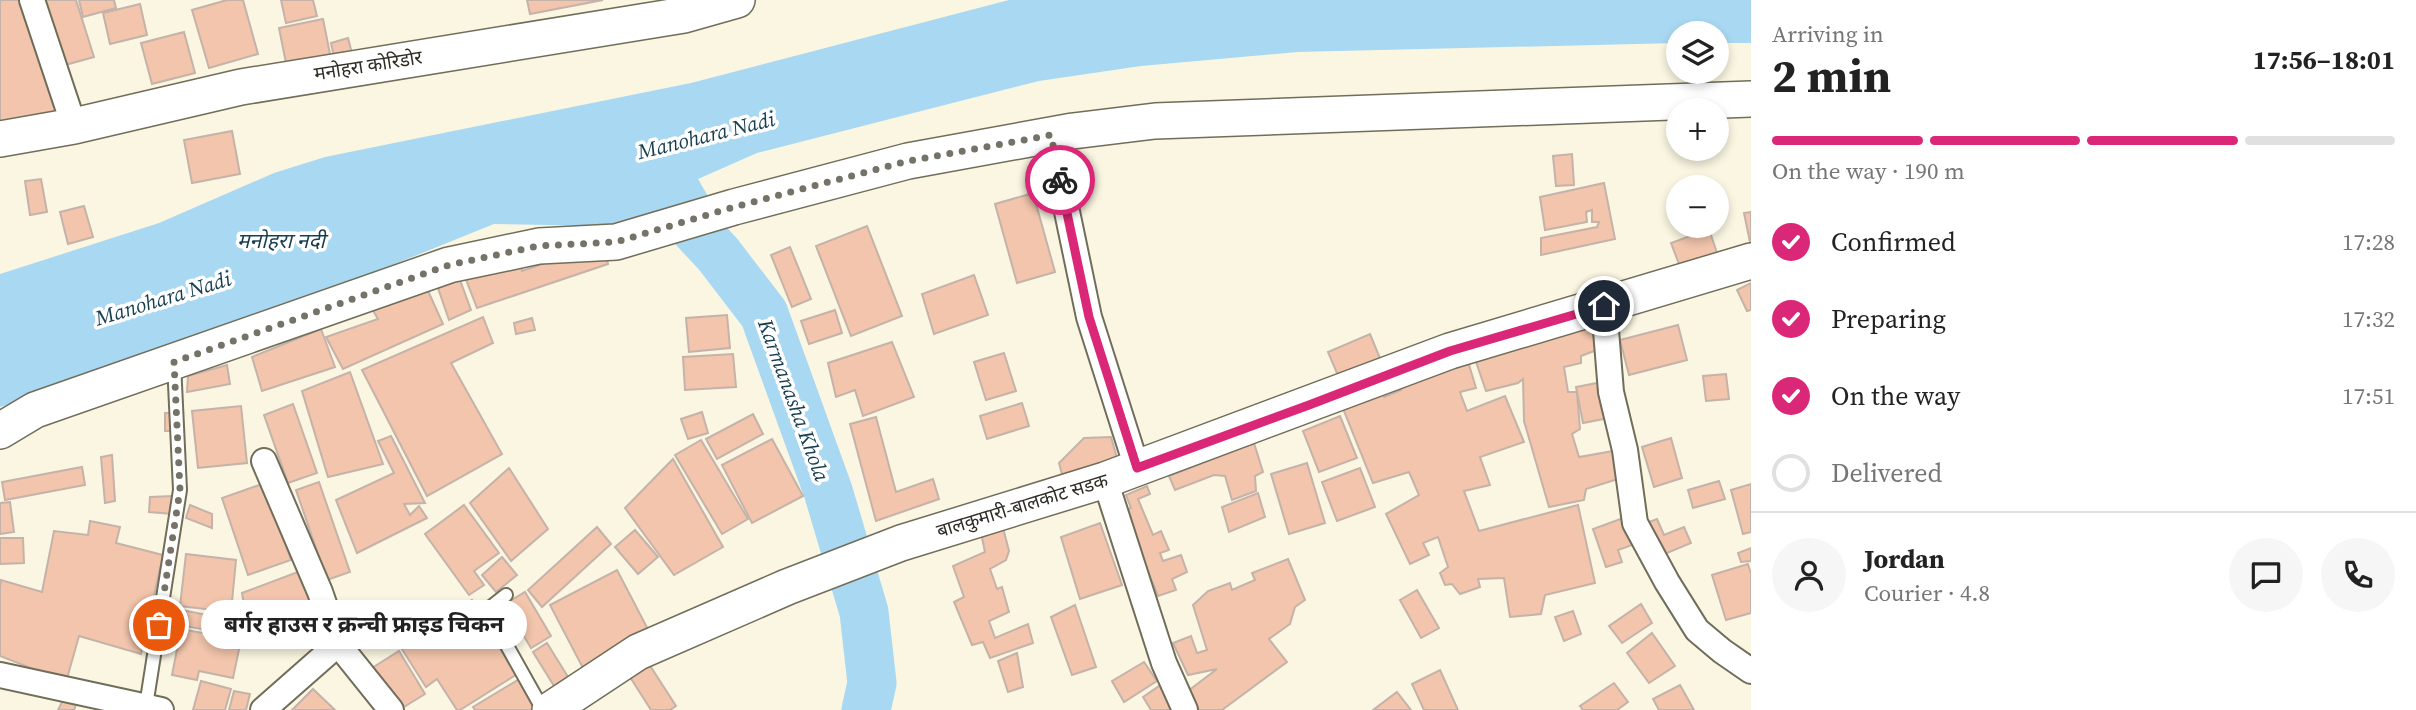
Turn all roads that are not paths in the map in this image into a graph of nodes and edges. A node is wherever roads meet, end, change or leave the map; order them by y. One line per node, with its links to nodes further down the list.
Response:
1 (32, 0): 4 (street)
2 (737, 0): 4 (main road, मनोहरा कोरिडोर)
3 (1751, 99): 5 (main road)
4 (74, 126): 6 (main road, मनोहरा कोरिडोर)
5 (1051, 135): 9 (main road); 12 (street)
6 (0, 139)
7 (1751, 261): 8 (main road, बालकुमारी-बालकोट सडक)
8 (1604, 306): 12 (main road, बालकुमारी-बालकोट सडक); 16 (street)
9 (174, 362): 10 (main road); 18 (lane)
10 (0, 431)
11 (264, 461): 15 (street)
12 (1137, 468): 13 (main road, बालकुमारी-बालकोट सडक)
13 (1105, 480): 22 (main road, बालकुमारी-बालकोट सडक); 23 (street)
14 (506, 595): 21 (lane)
15 (338, 644): 19 (street); 20 (street)
16 (1751, 671)
17 (0, 675): 18 (street)
18 (153, 708)
19 (263, 710)
20 (391, 710)
21 (542, 710)
22 (550, 710)
23 (1185, 710)

